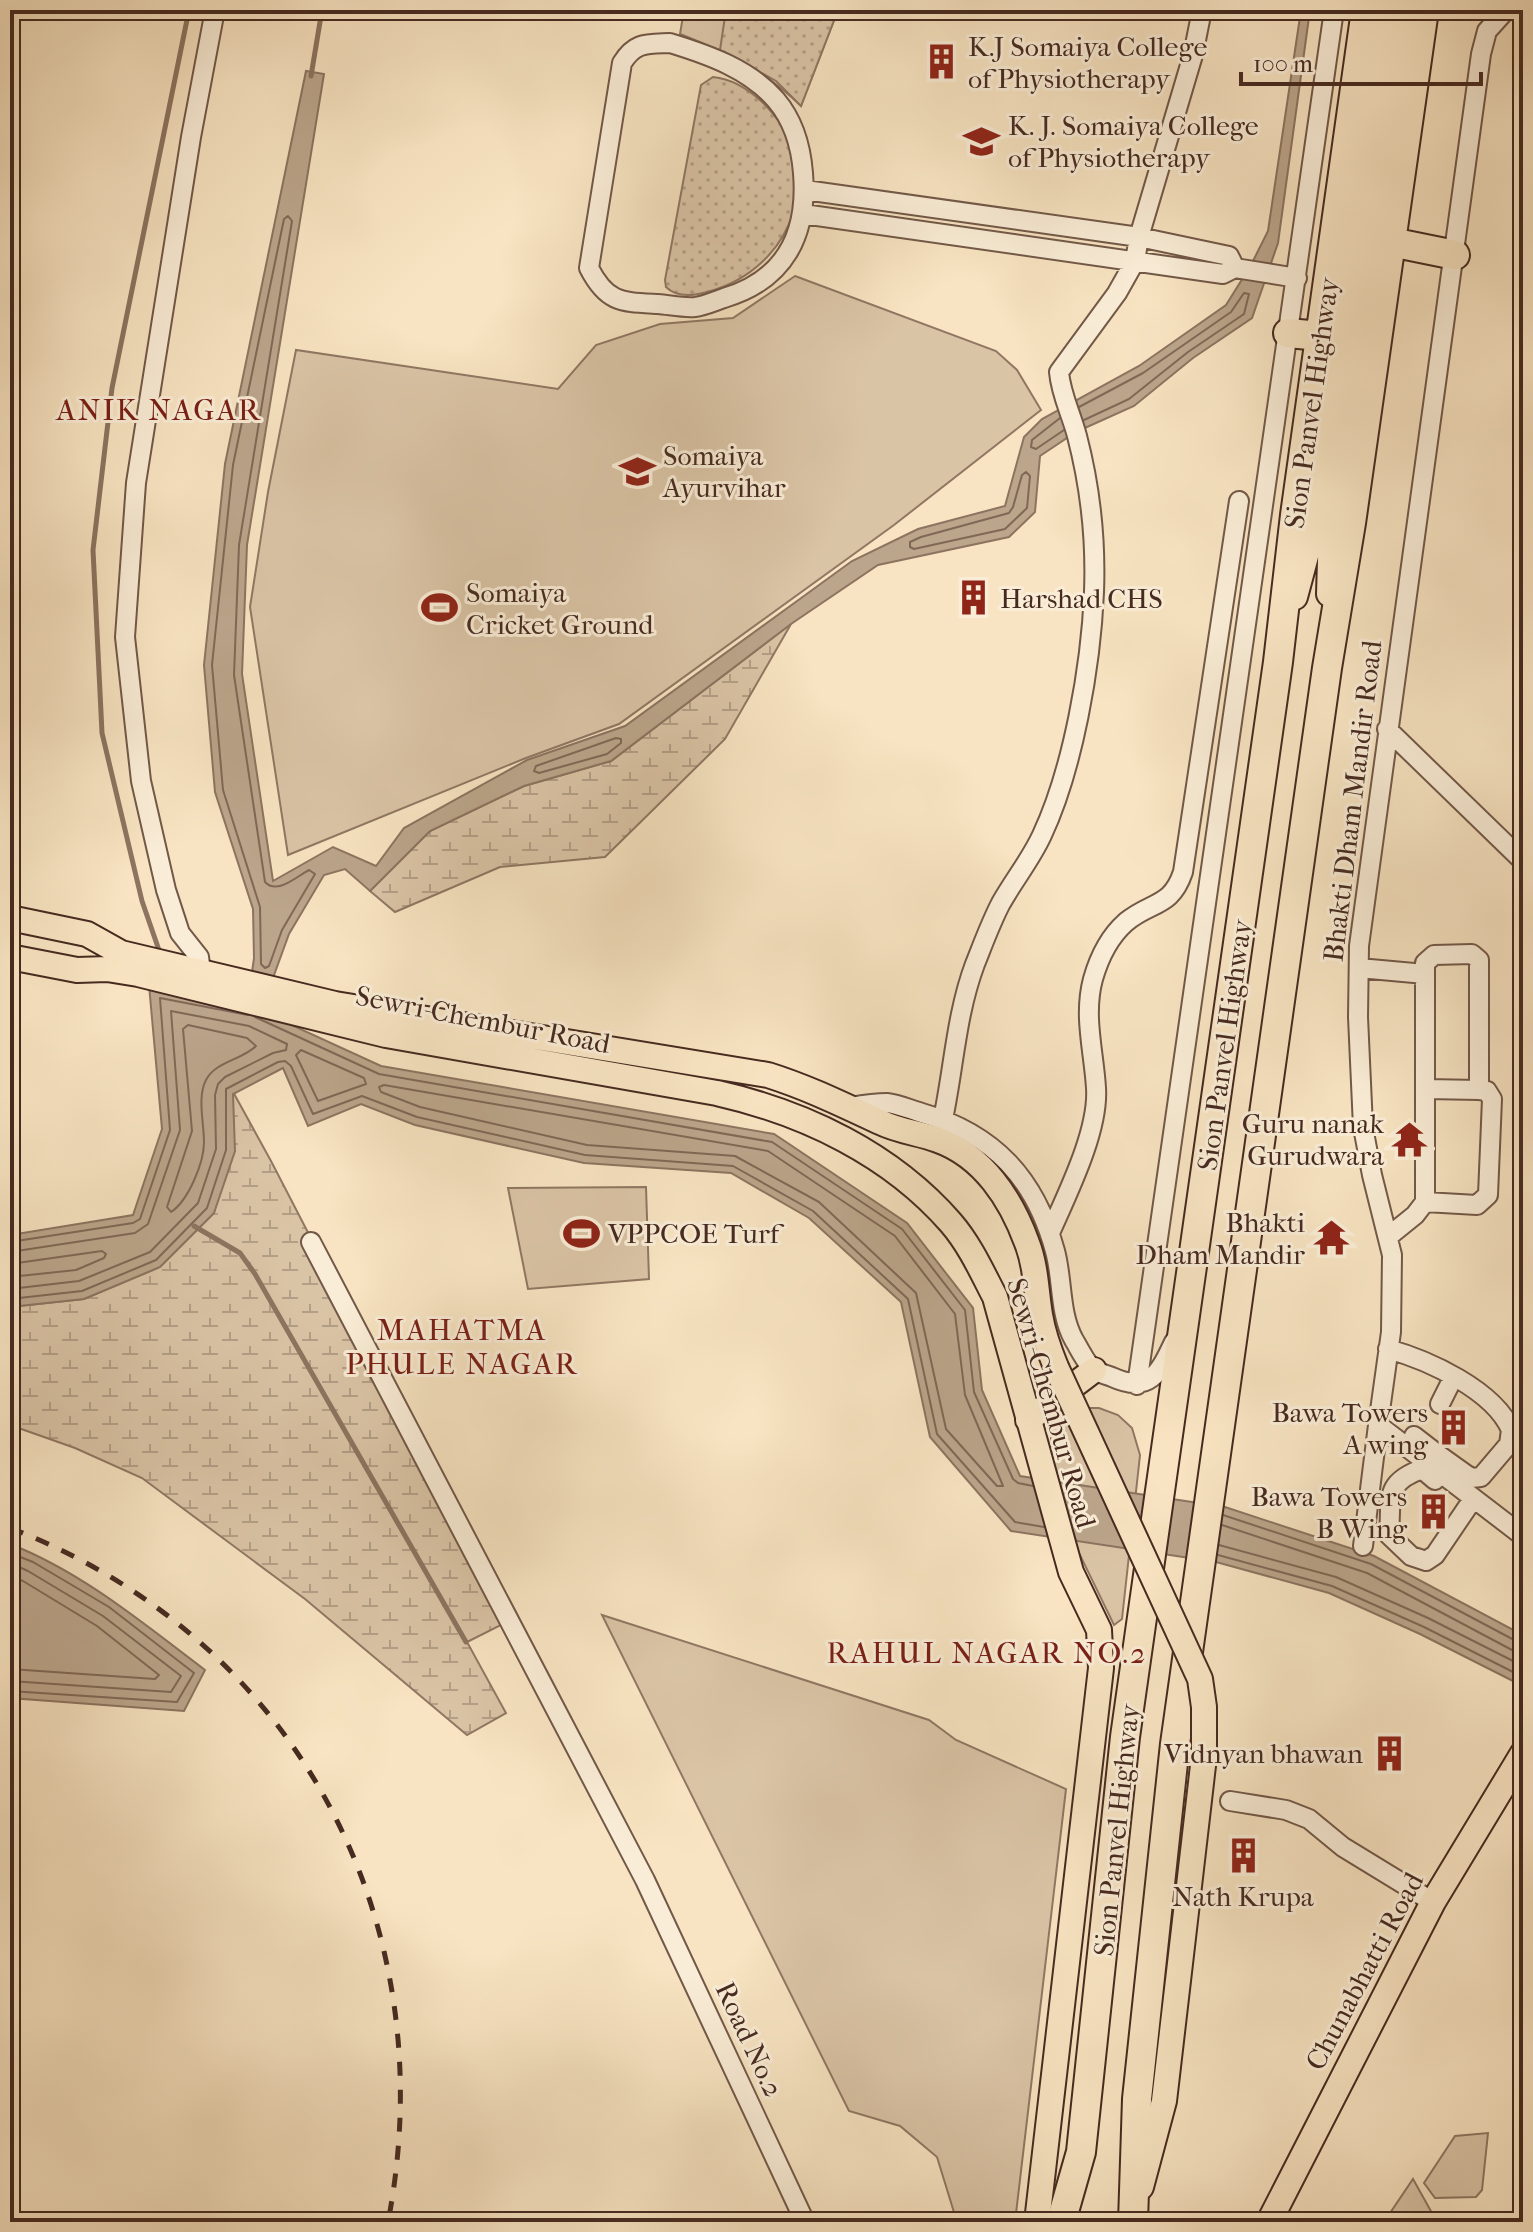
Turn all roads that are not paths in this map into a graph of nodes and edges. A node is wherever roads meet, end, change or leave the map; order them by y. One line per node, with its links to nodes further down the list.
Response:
1 (215, 10): 32 (street)
2 (1202, 10): 11 (street)
3 (1334, 10): 16 (street)
4 (1366, 10): 19 (highway, Sion Panvel Highway)
5 (1385, 10): 17 (main road)
6 (1406, 10): 17 (main road)
7 (1424, 10): 12 (highway, Sion Panvel Highway)
8 (1506, 10): 13 (street, Bhakti Dham Mandir Road)
9 (805, 190): 10 (street); 10 (street); 11 (street)
10 (803, 214): 14 (street)
11 (1139, 237): 14 (street); 15 (street)
12 (1391, 242): 13 (highway); 22 (highway, Sion Panvel Highway)
13 (1455, 255): 23 (street, Bhakti Dham Mandir Road)
14 (1135, 261): 15 (street); 37 (street)
15 (1238, 268): 16 (street)
16 (1288, 277): 18 (street)
17 (1355, 298): 21 (main road); 22 (main road)
18 (1288, 333): 19 (highway); 46 (street)
19 (1320, 336): 21 (highway, Sion Panvel Highway)
20 (1239, 501): 39 (street)
21 (1278, 662): 42 (highway, Sion Panvel Highway)
22 (1327, 668): 62 (highway, Sion Panvel Highway)
23 (1387, 729): 24 (street); 30 (street, Bhakti Dham Mandir Road)
24 (1523, 861)
25 (10, 918): 26 (main road)
26 (68, 930): 28 (main road); 29 (main road)
27 (10, 957): 29 (main road)
28 (141, 966): 29 (main road); 32 (main road)
29 (58, 967)
30 (1359, 968): 31 (street); 40 (street, Bhakti Dham Mandir Road)
31 (1425, 974): 34 (street); 35 (street)
32 (187, 975): 33 (main road)
33 (368, 1020): 36 (main road); 48 (main road, Sewri-Chembur Road)
34 (1427, 1089): 35 (street); 38 (street)
35 (1479, 1090): 38 (street)
36 (850, 1107): 37 (street); 62 (main road, bridge)
37 (943, 1119): 39 (street)
38 (1425, 1202): 40 (street)
39 (1050, 1233): 44 (street)
40 (1389, 1236): 43 (street, Bhakti Dham Mandir Road)
41 (311, 1242): 63 (street, Road No.2)
42 (1185, 1319): 46 (street); 58 (highway, Sion Panvel Highway, bridge)
43 (1388, 1349): 45 (street); 49 (street, Bhakti Dham Mandir Road)
44 (1094, 1370): 46 (street); 48 (main road)
45 (1453, 1378): 47 (street); 51 (street)
46 (1137, 1385)
47 (1440, 1404)
48 (1028, 1420): 57 (main road, Sewri-Chembur Road)
49 (1378, 1425): 51 (street); 53 (street, Bhakti Dham Mandir Road)
50 (1414, 1436): 51 (street)
51 (1432, 1459): 52 (street)
52 (1471, 1503): 54 (street); 54 (street); 55 (street)
53 (1368, 1505): 54 (street); 56 (street, Bhakti Dham Mandir Road)
54 (1391, 1511)
55 (1523, 1536)
56 (1363, 1546)
57 (1099, 1630): 58 (main road); 64 (main road, Sewri-Chembur Road)
58 (1125, 1737): 65 (highway, Sion Panvel Highway)
59 (1523, 1753): 61 (main road, Chunabhatti Road)
60 (1230, 1801): 61 (street)
61 (1433, 1902): 66 (main road, Chunabhatti Road)
62 (1134, 2215)
63 (805, 2222)
64 (1037, 2222)
65 (1061, 2222)
66 (1269, 2222)

